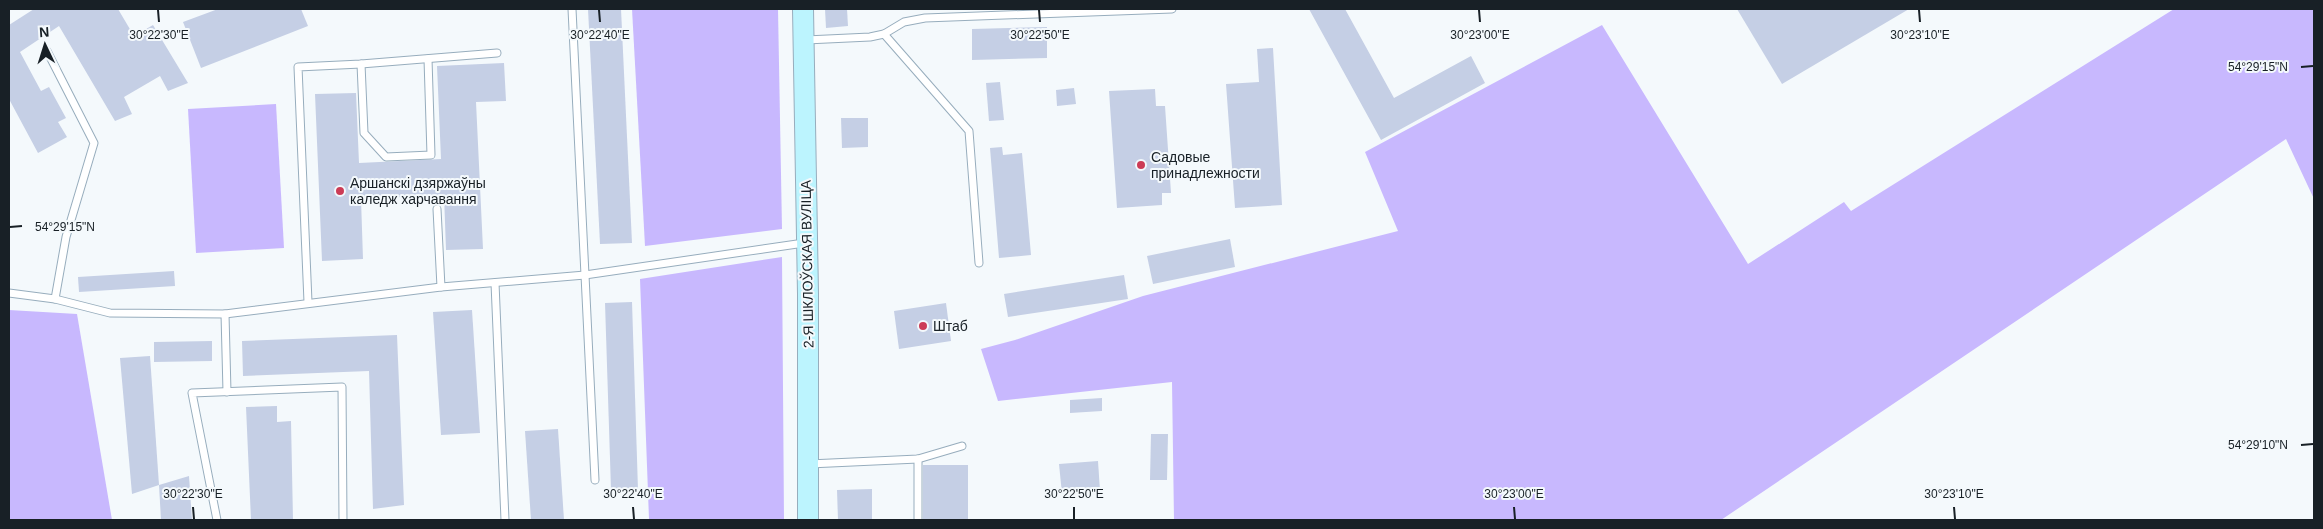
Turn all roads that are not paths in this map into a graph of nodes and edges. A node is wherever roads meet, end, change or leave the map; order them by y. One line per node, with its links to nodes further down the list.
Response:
1 (572, 9): 13 (lane)
2 (803, 9): 5 (street, 2-Я ШКЛОЎСКАЯ ВУЛІЦА)
3 (1172, 9): 4 (lane)
4 (884, 34): 5 (lane); 12 (lane)
5 (803, 40): 11 (street, 2-Я ШКЛОЎСКАЯ ВУЛІЦА)
6 (46, 51): 17 (lane)
7 (497, 53): 8 (lane)
8 (428, 58): 9 (lane); 9 (lane)
9 (361, 64): 18 (lane)
10 (437, 209): 15 (lane)
11 (807, 243): 13 (lane); 23 (street, 2-Я ШКЛОЎСКАЯ ВУЛІЦА)
12 (979, 263)
13 (585, 275): 14 (lane); 24 (lane)
14 (495, 283): 15 (lane); 27 (lane)
15 (441, 287): 18 (lane)
16 (9, 293): 17 (lane)
17 (55, 299): 19 (lane)
18 (308, 302): 19 (lane)
19 (225, 314): 20 (lane)
20 (228, 392): 25 (lane); 26 (lane)
21 (962, 446): 22 (lane)
22 (918, 459): 23 (lane); 29 (lane)
23 (808, 464): 28 (street, 2-Я ШКЛОЎСКАЯ ВУЛІЦА)
24 (595, 480)
25 (217, 520)
26 (343, 520)
27 (505, 520)
28 (808, 520)
29 (918, 520)

